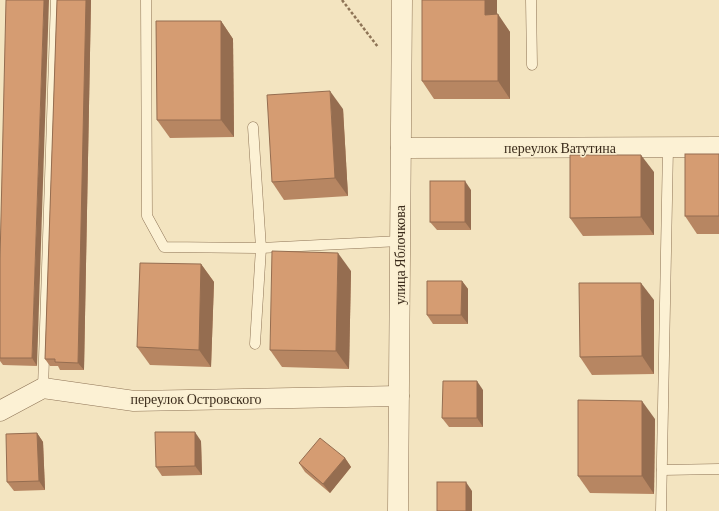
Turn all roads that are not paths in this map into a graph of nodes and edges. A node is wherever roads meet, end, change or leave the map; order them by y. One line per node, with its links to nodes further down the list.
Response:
1 (56, 0): 13 (lane)
2 (146, 0): 11 (lane)
3 (402, 0): 8 (street, улица Яблочкова)
4 (531, 0): 5 (lane)
5 (532, 65)
6 (253, 127): 11 (lane)
7 (719, 147): 9 (street, переулок Ватутина)
8 (401, 148): 9 (street, переулок Ватутина); 10 (street, улица Яблочкова)
9 (668, 148): 17 (lane)
10 (400, 241): 11 (lane); 14 (street, улица Яблочкова)
11 (261, 248): 12 (lane)
12 (255, 344)
13 (42, 388): 14 (street, переулок Островского); 15 (street)
14 (399, 396): 18 (street, улица Яблочкова)
15 (0, 411)
16 (719, 469): 17 (lane)
17 (662, 470): 19 (lane)
18 (398, 511)
19 (661, 511)

